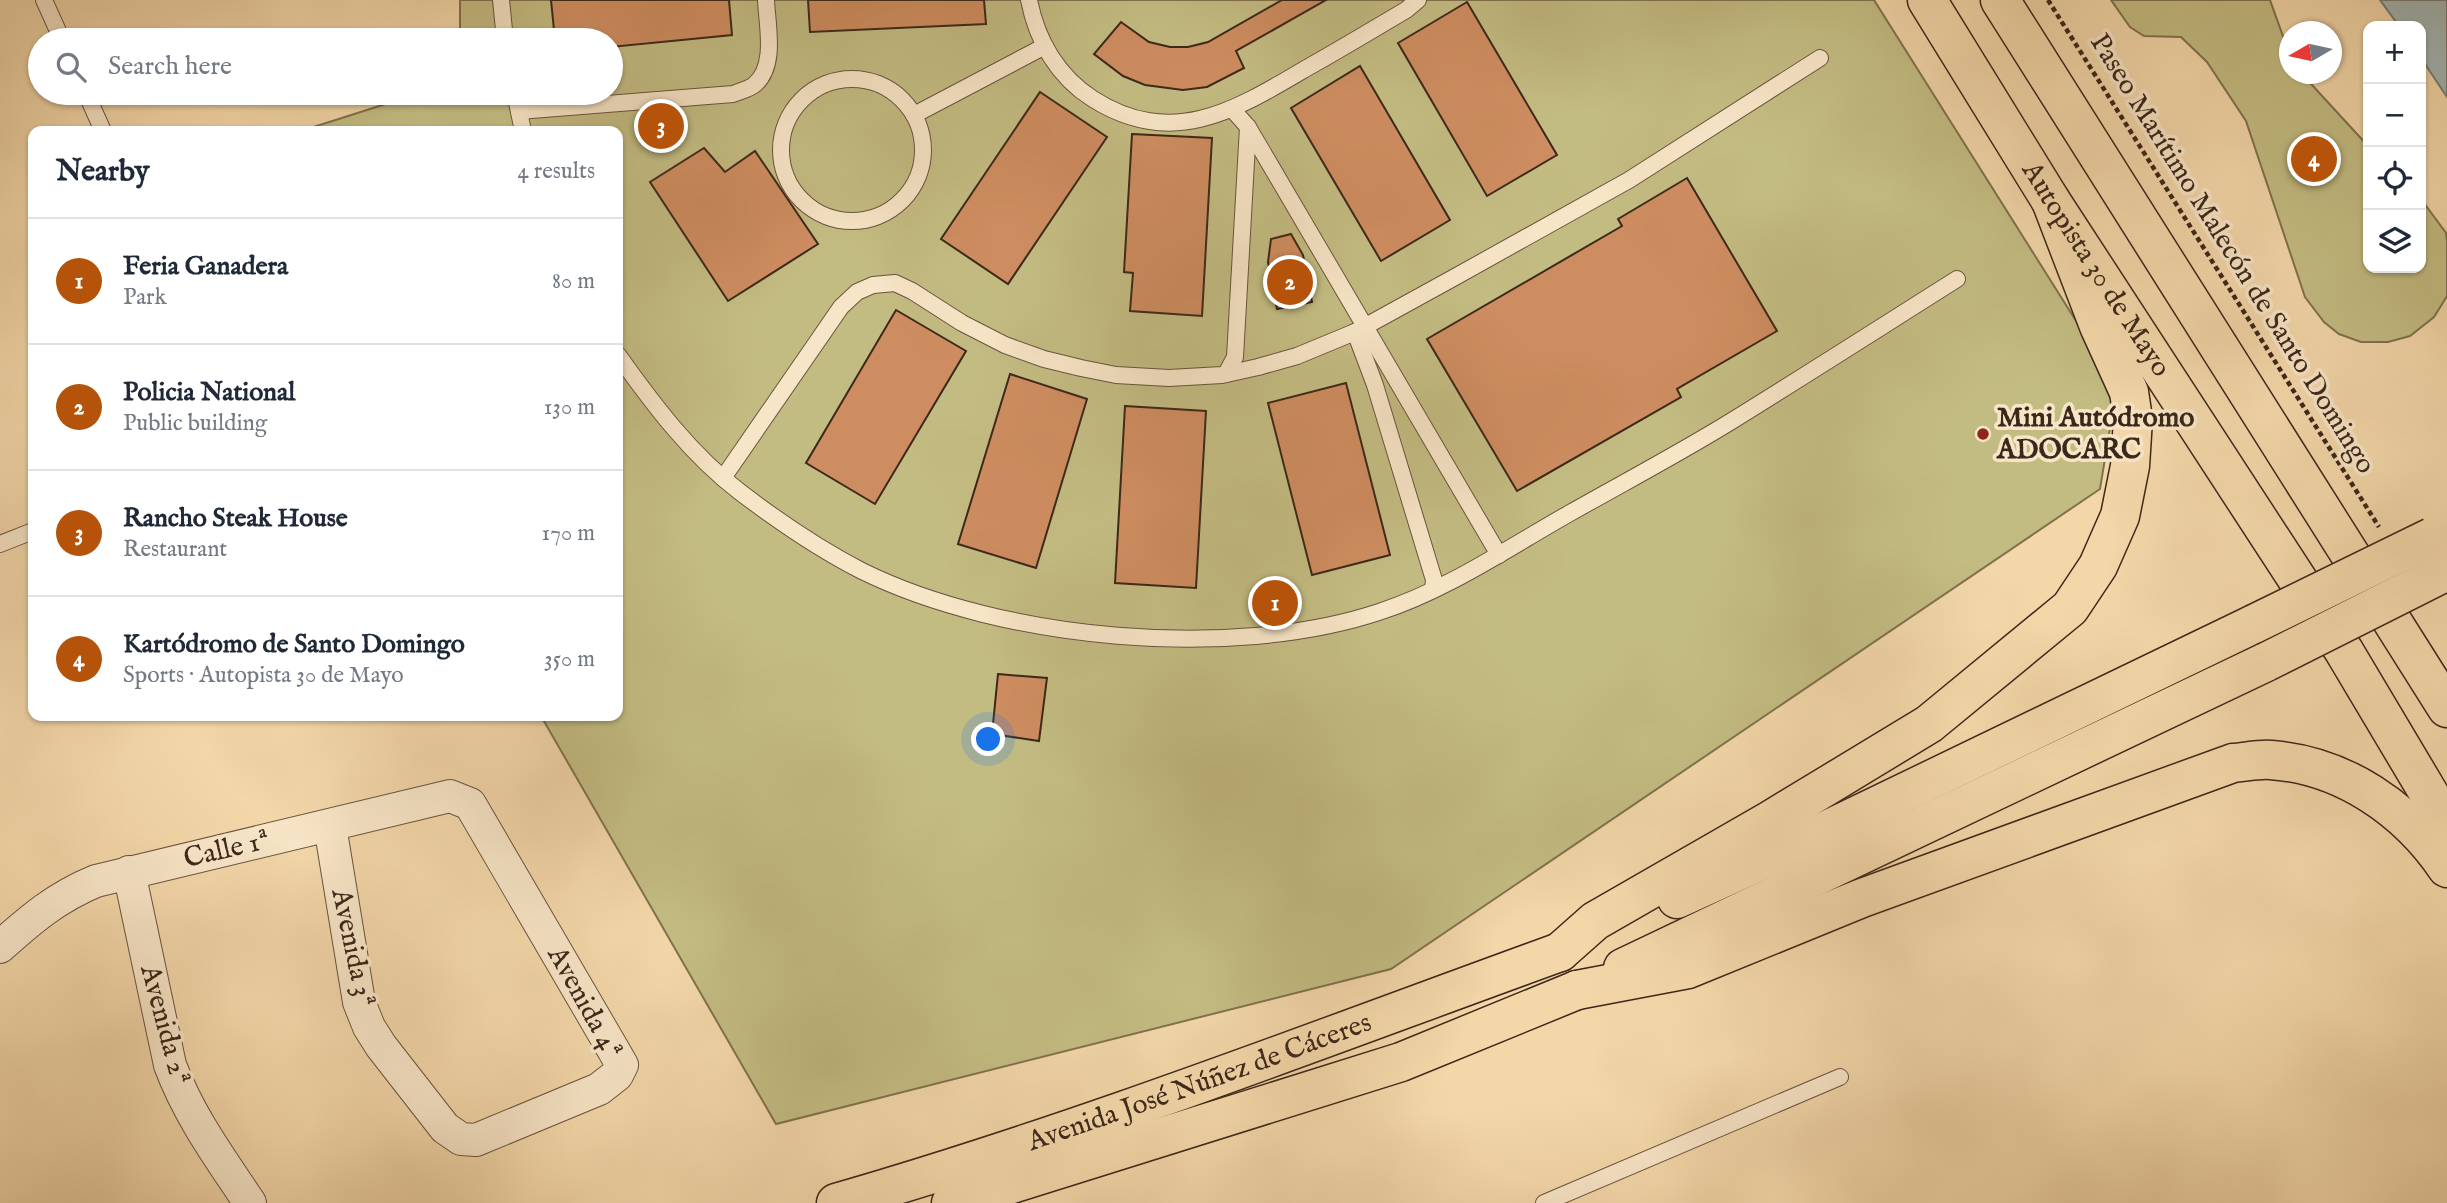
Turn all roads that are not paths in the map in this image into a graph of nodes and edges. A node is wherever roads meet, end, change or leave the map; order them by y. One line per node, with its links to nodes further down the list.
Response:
1 (44, 0): 8 (lane)
2 (501, 0): 9 (lane)
3 (766, 0): 12 (lane)
4 (1029, 0): 10 (lane)
5 (1418, 0): 16 (lane)
6 (1927, 0): 22 (main road, Autopista 30 de Mayo)
7 (2000, 0): 33 (main road)
8 (57, 28)
9 (504, 28)
10 (1045, 46): 16 (lane); 18 (lane)
11 (1820, 58): 24 (lane)
12 (623, 103)
13 (91, 105): 19 (lane)
14 (517, 105): 17 (lane)
15 (595, 105): 17 (lane)
16 (1232, 109): 21 (lane)
17 (519, 111): 20 (lane)
18 (914, 116): 18 (lane)
19 (101, 126)
20 (522, 126)
21 (1248, 127): 24 (lane); 26 (lane)
22 (2051, 201): 35 (main road, Autopista 30 de Mayo); 40 (main road)
23 (1957, 279): 31 (lane)
24 (1359, 329): 26 (lane); 31 (lane); 32 (lane)
25 (623, 361): 27 (lane)
26 (1226, 374): 27 (lane)
27 (723, 478): 32 (lane)
28 (28, 533): 29 (lane)
29 (0, 544)
30 (2442, 546): 40 (main road, Avenida José Núñez de Cáceres, bridge); 41 (main road, bridge)
31 (1499, 555): 32 (lane)
32 (1433, 589)
33 (2441, 695)
34 (470, 804): 36 (street, Calle 1ª); 43 (street, Avenida 4ª)
35 (2447, 824)
36 (330, 825): 38 (street, Calle 1ª); 43 (street, Avenida 3ª)
37 (2447, 867): 41 (main road)
38 (129, 872): 39 (street, Calle 1ª); 44 (street, Avenida 2ª)
39 (0, 947)
40 (1560, 952): 45 (main road, Avenida José Núñez de Cáceres)
41 (1577, 990): 46 (main road, Avenida José Núñez de Cáceres)
42 (1840, 1077): 47 (lane)
43 (445, 1128)
44 (250, 1203)
45 (836, 1203)
46 (951, 1203)
47 (1544, 1203)

